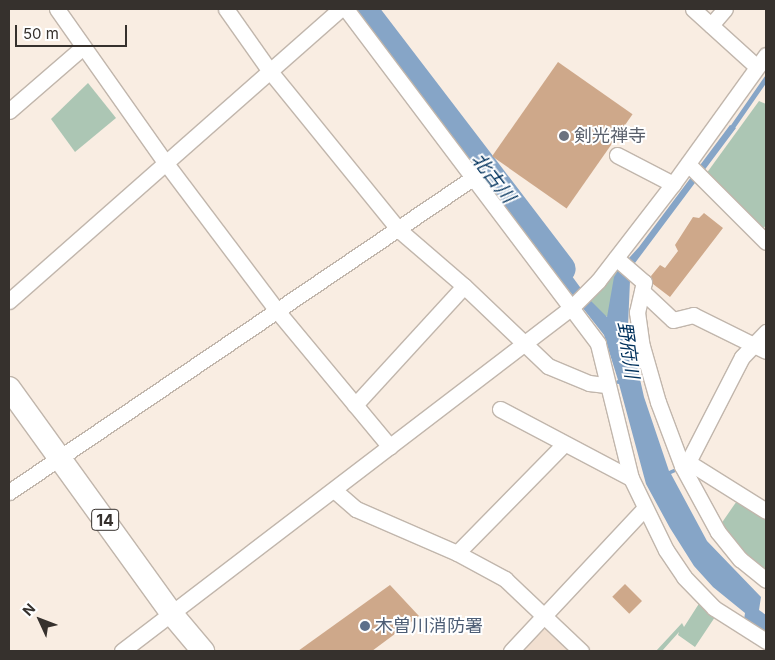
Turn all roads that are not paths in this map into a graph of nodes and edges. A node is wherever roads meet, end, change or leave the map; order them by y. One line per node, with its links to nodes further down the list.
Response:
1 (57, 9): 8 (street)
2 (226, 9): 11 (street)
3 (340, 9): 11 (street)
4 (346, 9): 16 (street)
5 (693, 9): 7 (street)
6 (725, 9): 7 (street)
7 (710, 25): 10 (street)
8 (83, 47): 12 (street); 14 (street)
9 (766, 54): 10 (street)
10 (757, 68): 15 (street)
11 (269, 70): 14 (street); 18 (street)
12 (9, 111)
13 (617, 155): 17 (street)
14 (165, 162): 23 (street); 25 (street)
15 (694, 170): 17 (street); 19 (street)
16 (474, 177): 18 (street); 24 (street)
17 (674, 184): 20 (street)
18 (399, 230): 22 (street); 25 (street)
19 (766, 242)
20 (619, 260): 21 (street); 24 (street)
21 (640, 284): 28 (street); 36 (street)
22 (464, 286): 27 (street); 31 (street)
23 (9, 301)
24 (573, 306): 27 (street); 29 (street)
25 (278, 312): 31 (street); 35 (street)
26 (766, 332): 28 (street)
27 (524, 346): 29 (street); 34 (street)
28 (761, 347): 36 (street)
29 (606, 385): 37 (street)
30 (9, 388): 35 (main road, 14)
31 (355, 405): 34 (street)
32 (500, 409): 33 (street)
33 (564, 445): 37 (street); 42 (street)
34 (390, 447): 38 (street)
35 (60, 457): 39 (street); 44 (main road, 14)
36 (685, 464): 41 (street); 43 (street)
37 (631, 478): 40 (street)
38 (334, 490): 42 (street); 44 (street)
39 (9, 492)
40 (645, 508): 45 (street); 46 (street)
41 (766, 511)
42 (457, 553): 45 (street)
43 (766, 580)
44 (171, 613): 47 (street); 48 (main road, 14)
45 (545, 615): 49 (street); 50 (street)
46 (766, 641)
47 (122, 651)
48 (203, 651)
49 (511, 651)
50 (582, 651)

